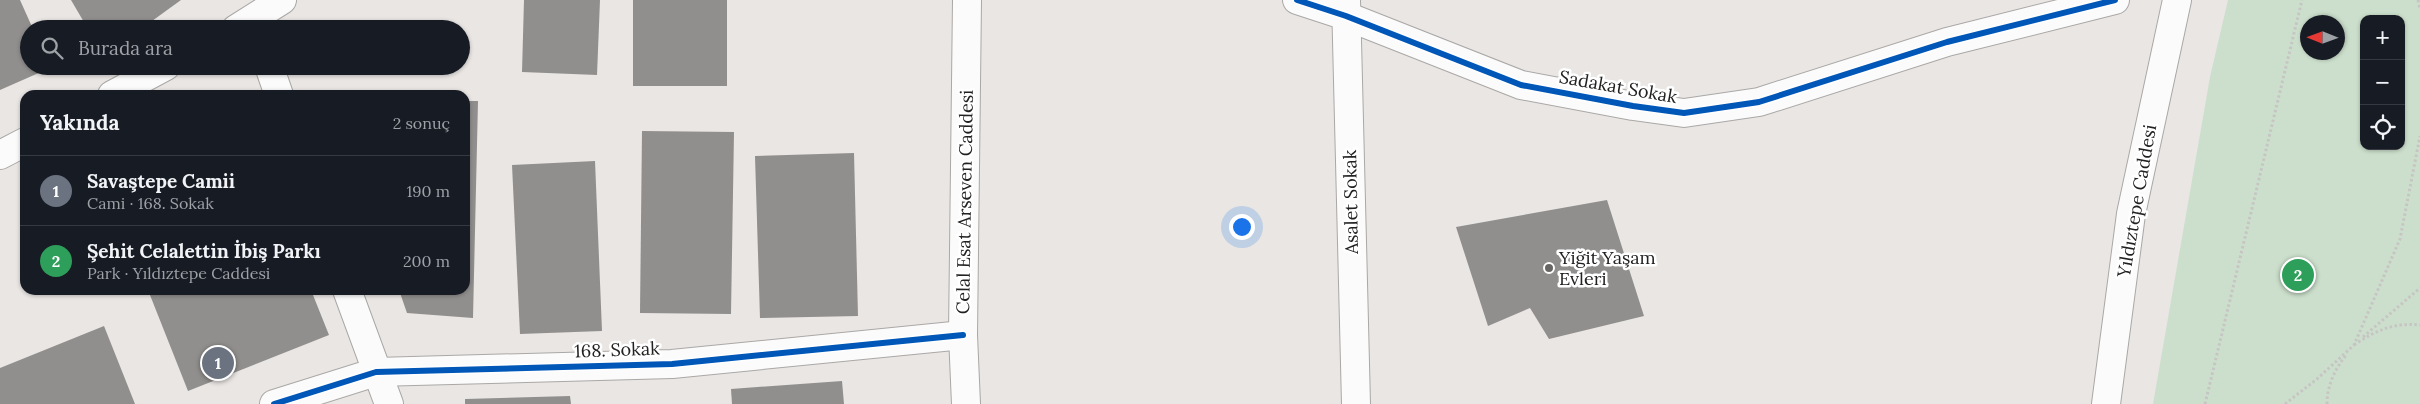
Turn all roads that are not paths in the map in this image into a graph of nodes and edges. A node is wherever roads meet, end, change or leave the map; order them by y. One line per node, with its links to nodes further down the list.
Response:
1 (282, 0): 7 (street)
2 (967, 0): 15 (street, Celal Esat Arseven Caddesi)
3 (1297, 0): 6 (street, Sadakat Sokak)
4 (2115, 0): 6 (street, Sadakat Sokak)
5 (2177, 0): 21 (street, Yıldıztepe Caddesi)
6 (1346, 8): 20 (street, Asalet Sokak)
7 (256, 20)
8 (149, 75): 10 (street)
9 (272, 75): 11 (street)
10 (121, 90)
11 (277, 90)
12 (20, 145): 13 (street)
13 (0, 155)
14 (349, 295): 16 (street)
15 (963, 335): 16 (street, 168. Sokak); 19 (street, Celal Esat Arseven Caddesi)
16 (376, 372): 17 (street, 168. Sokak); 18 (street)
17 (274, 404)
18 (389, 404)
19 (966, 404)
20 (1356, 404)
21 (2106, 404)

